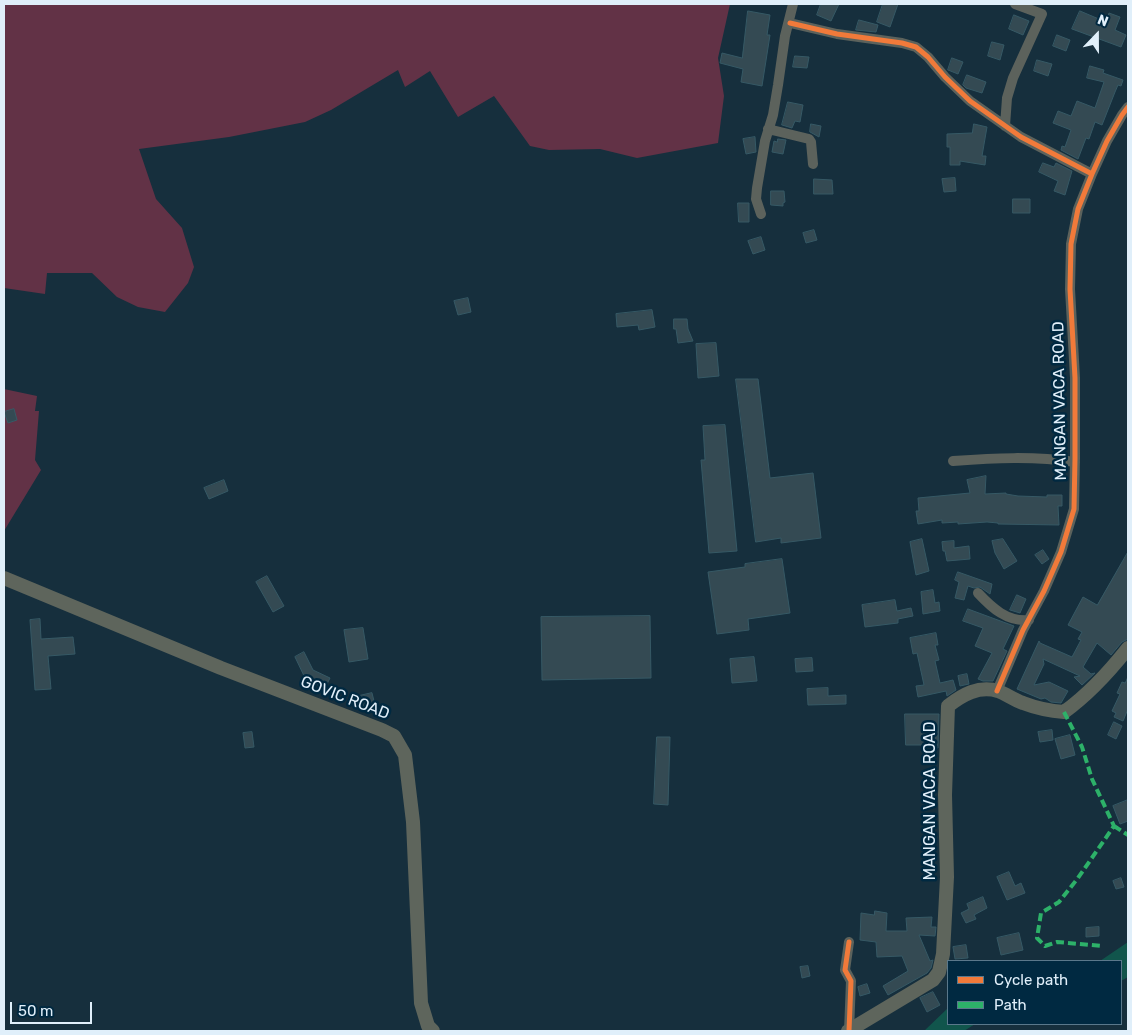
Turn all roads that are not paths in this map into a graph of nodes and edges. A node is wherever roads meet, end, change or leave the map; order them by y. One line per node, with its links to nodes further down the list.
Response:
1 (793, 4): 3 (street)
2 (1015, 4): 5 (street)
3 (790, 22): 5 (street); 6 (street)
4 (1128, 107): 8 (street, MANGAN VACA ROAD)
5 (1005, 126): 8 (street)
6 (768, 129): 7 (street); 9 (street)
7 (813, 164)
8 (1092, 174): 11 (street, MANGAN VACA ROAD)
9 (760, 214)
10 (953, 461): 11 (street)
11 (1075, 462): 14 (street, MANGAN VACA ROAD)
12 (4, 578): 18 (main road, GOVIC ROAD)
13 (978, 593): 14 (street)
14 (1029, 620): 16 (street, MANGAN VACA ROAD)
15 (1128, 648): 16 (main road)
16 (996, 691): 19 (main road, MANGAN VACA ROAD)
17 (849, 942): 19 (street)
18 (433, 1031)
19 (849, 1031)

